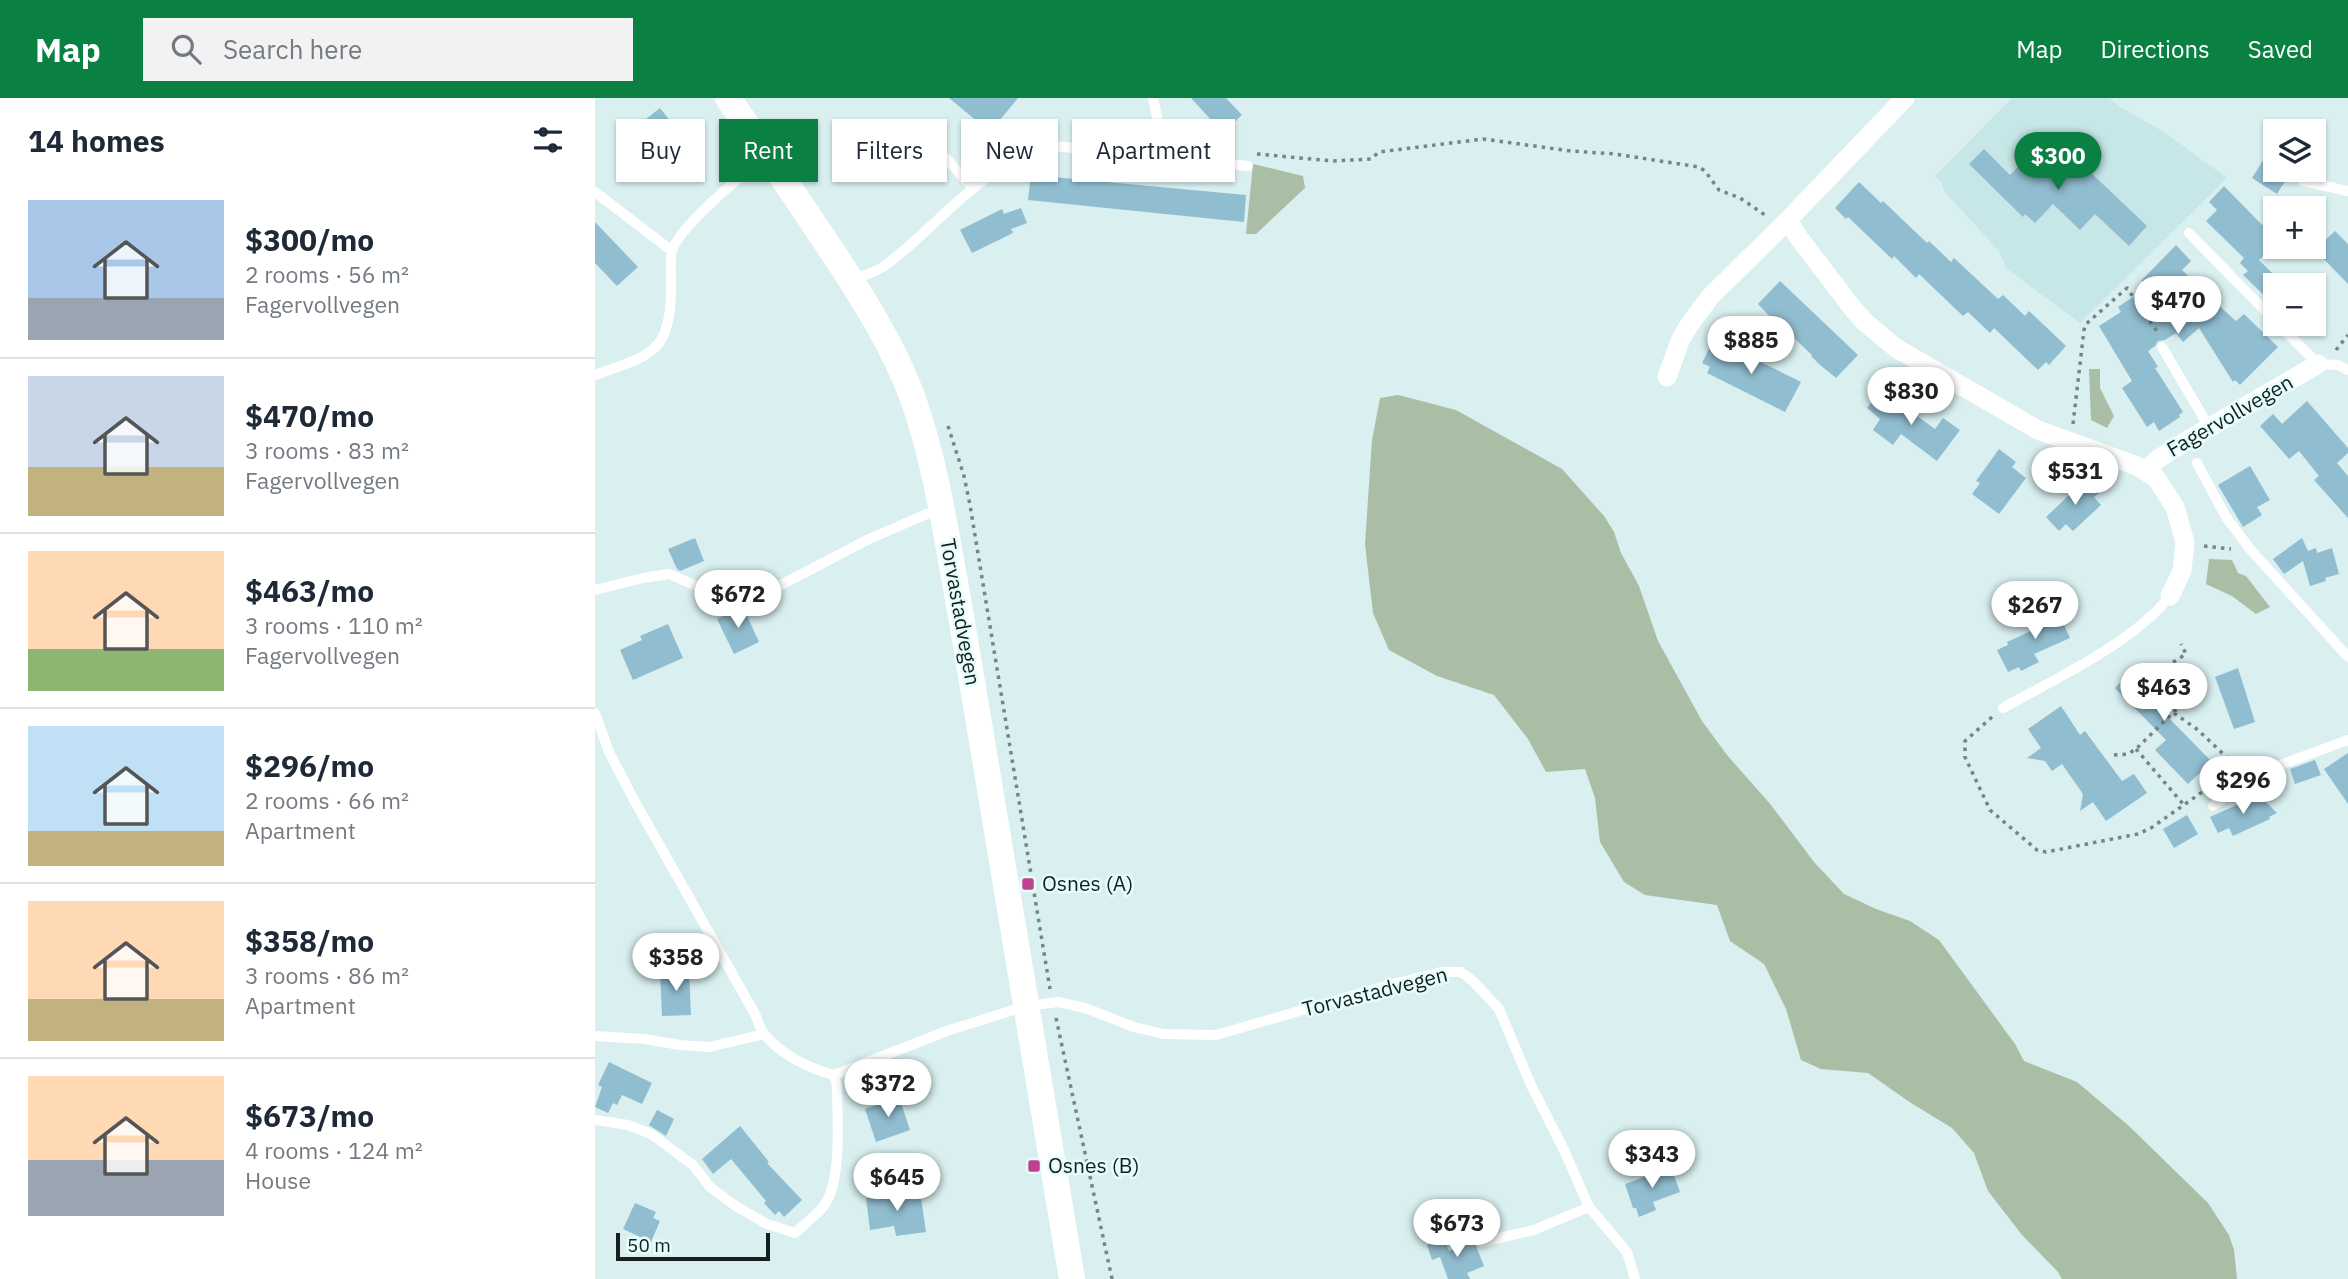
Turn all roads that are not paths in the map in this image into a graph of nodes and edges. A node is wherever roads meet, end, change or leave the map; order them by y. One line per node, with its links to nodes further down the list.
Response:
1 (727, 98): 4 (main road, Torvastadvegen)
2 (1153, 98): 5 (lane)
3 (1905, 98): 16 (street)
4 (742, 119)
5 (1157, 119)
6 (1072, 148): 13 (lane)
7 (947, 159): 13 (lane)
8 (1235, 165): 9 (lane)
9 (1248, 166)
10 (739, 182): 18 (lane)
11 (786, 182): 19 (main road, Torvastadvegen)
12 (2308, 182): 14 (lane)
13 (973, 189): 19 (lane)
14 (2348, 191)
15 (595, 192): 18 (lane)
16 (1784, 224): 26 (street); 29 (street, Fagervollvegen)
17 (2189, 233): 20 (lane)
18 (672, 251): 25 (lane)
19 (851, 281): 30 (main road, Torvastadvegen)
20 (2263, 308)
21 (2291, 336): 23 (lane)
22 (2162, 347): 27 (lane)
23 (2318, 364): 24 (lane); 27 (street, Fagervollvegen)
24 (2348, 370)
25 (595, 375)
26 (1667, 377)
27 (2209, 427): 29 (street, Fagervollvegen)
28 (2197, 463): 33 (lane)
29 (2145, 471): 32 (street, Fagervollvegen)
30 (942, 508): 31 (lane, Torvastadvegen); 38 (main road, Torvastadvegen)
31 (595, 590)
32 (2170, 596): 34 (lane, Fagervollvegen)
33 (2348, 657)
34 (2003, 708)
35 (595, 713): 39 (lane)
36 (2348, 740): 37 (lane)
37 (2213, 806)
38 (1026, 1006): 41 (lane, Torvastadvegen); 43 (lane, Torvastadvegen); 45 (main road, Torvastadvegen)
39 (764, 1034): 40 (lane); 41 (lane)
40 (595, 1037)
41 (834, 1076): 42 (lane)
42 (595, 1120)
43 (1589, 1208): 44 (lane); 46 (lane, Torvastadvegen)
44 (1481, 1242)
45 (1072, 1279)
46 (1635, 1279)

